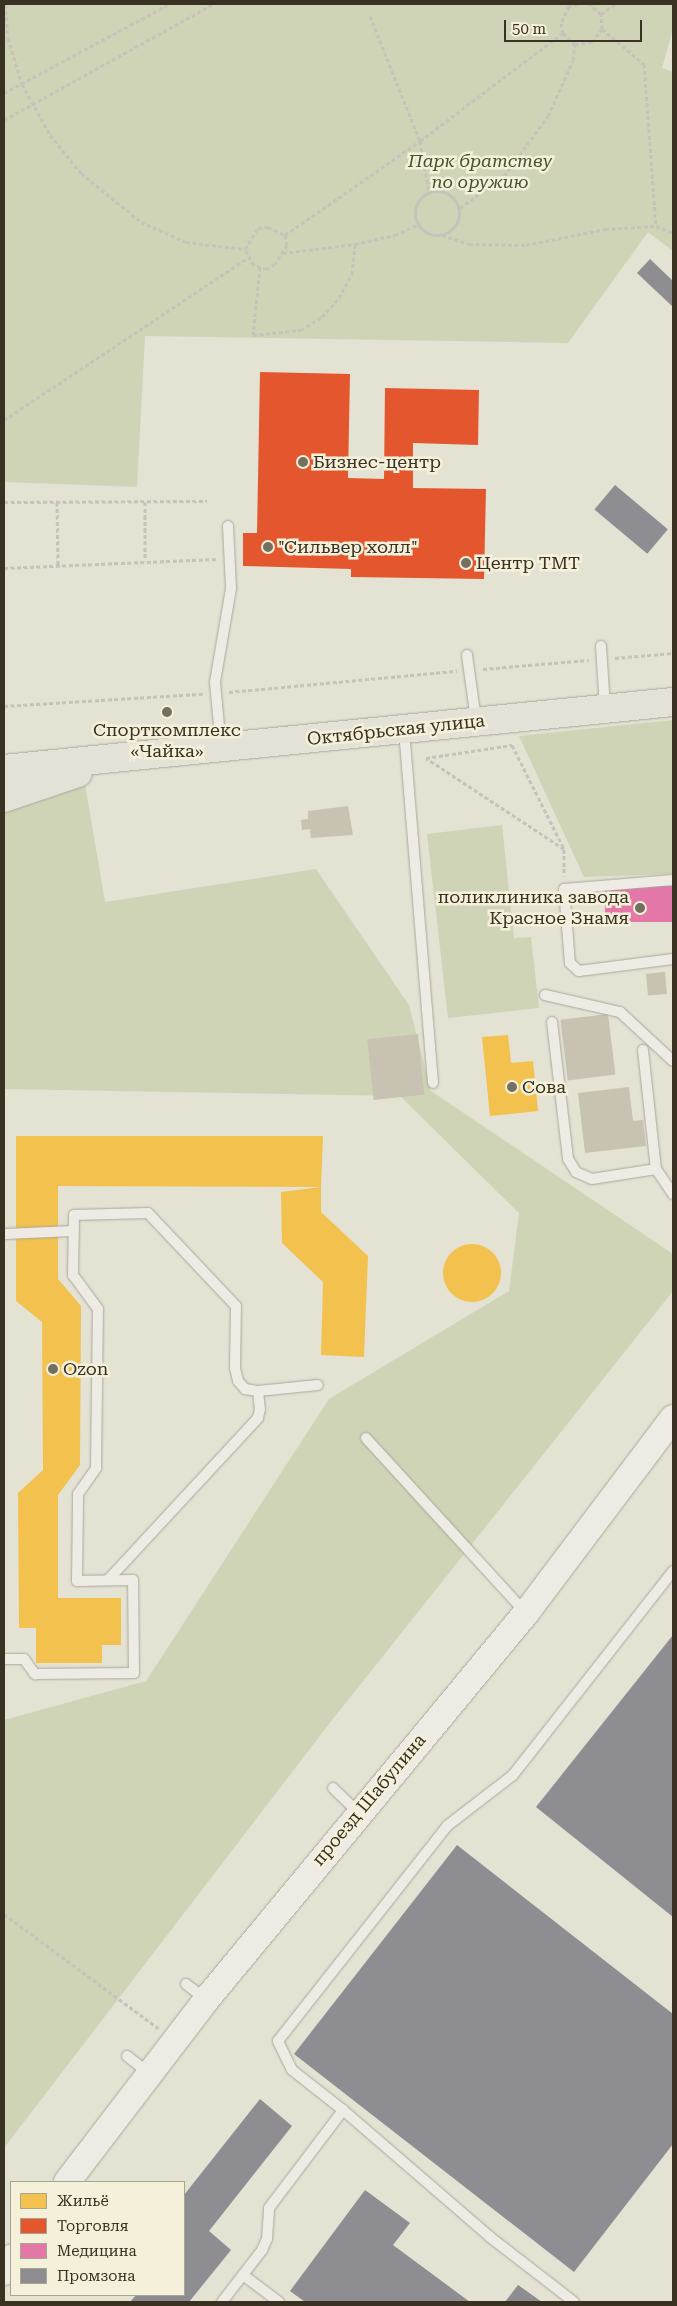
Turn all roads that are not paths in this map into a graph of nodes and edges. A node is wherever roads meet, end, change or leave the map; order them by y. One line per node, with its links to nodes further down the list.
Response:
1 (228, 526): 8 (lane)
2 (601, 646): 5 (lane)
3 (468, 655): 6 (lane)
4 (673, 702): 5 (main road, Октябрьская улица)
5 (605, 709): 6 (main road, Октябрьская улица)
6 (476, 721): 7 (main road, Октябрьская улица)
7 (404, 730): 8 (main road, Октябрьская улица); 18 (lane)
8 (221, 748): 9 (main road, Октябрьская улица)
9 (119, 759): 10 (main road, Октябрьская улица); 11 (main road, Октябрьская улица)
10 (4, 769)
11 (4, 798)
12 (673, 880): 13 (lane)
13 (673, 959)
14 (545, 995): 17 (lane)
15 (552, 1022): 19 (lane)
16 (644, 1050): 19 (lane)
17 (673, 1060)
18 (433, 1083)
19 (656, 1169): 20 (lane)
20 (673, 1194)
21 (74, 1231): 22 (lane); 24 (lane); 28 (lane)
22 (4, 1234)
23 (318, 1385): 24 (lane)
24 (258, 1390): 28 (lane)
25 (673, 1418): 29 (street, проезд Шабулина)
26 (366, 1438): 29 (lane)
27 (673, 1570): 35 (lane)
28 (108, 1580): 30 (lane)
29 (526, 1613): 32 (street, проезд Шабулина)
30 (4, 1659)
31 (333, 1788): 32 (lane)
32 (358, 1812): 34 (street, проезд Шабулина)
33 (127, 2056): 34 (lane)
34 (150, 2074): 36 (street, проезд Шабулина)
35 (343, 2110): 39 (lane); 42 (lane)
36 (68, 2181)
37 (10, 2259): 38 (street)
38 (4, 2272)
39 (243, 2275): 40 (lane); 41 (lane)
40 (222, 2302)
41 (279, 2302)
42 (574, 2302)

